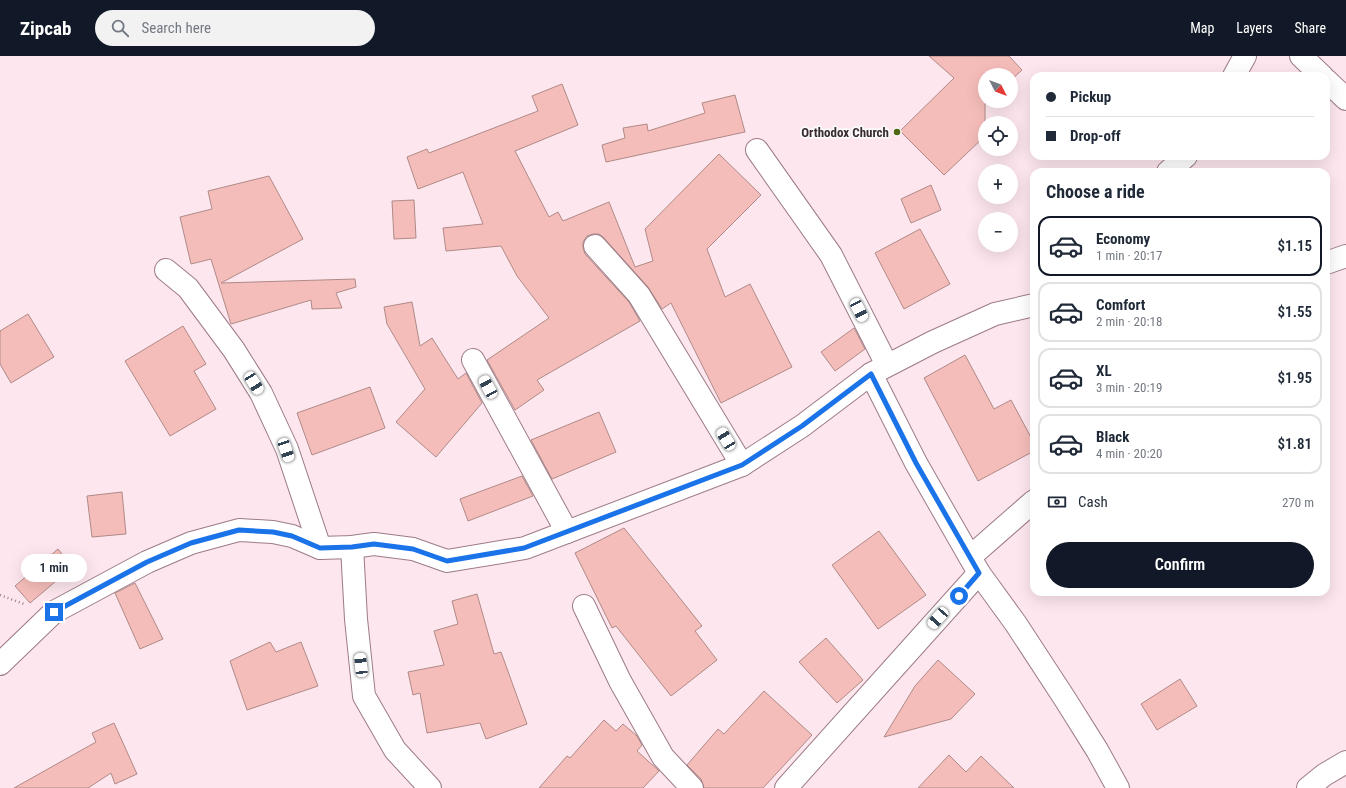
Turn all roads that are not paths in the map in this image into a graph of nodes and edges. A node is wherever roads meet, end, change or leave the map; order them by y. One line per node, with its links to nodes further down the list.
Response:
1 (1245, 56): 3 (street)
2 (1301, 56): 4 (street)
3 (1236, 72)
4 (1318, 72)
5 (1330, 84): 6 (street)
6 (1346, 99)
7 (757, 150): 16 (street)
8 (1182, 160): 9 (street)
9 (1172, 168)
10 (595, 246): 17 (street)
11 (1346, 256): 12 (street)
12 (1330, 262)
13 (166, 270): 21 (street)
14 (1030, 306): 16 (street)
15 (473, 360): 19 (street)
16 (879, 370): 17 (street); 22 (street)
17 (742, 465): 19 (street)
18 (1030, 505): 22 (street)
19 (567, 532): 20 (street)
20 (352, 547): 21 (street); 26 (street)
21 (320, 548): 24 (street)
22 (975, 565): 28 (street); 29 (street)
23 (584, 606): 27 (street)
24 (0, 664)
25 (1346, 762): 30 (street)
26 (430, 788)
27 (692, 788)
28 (786, 788)
29 (1118, 788)
30 (1308, 788)

